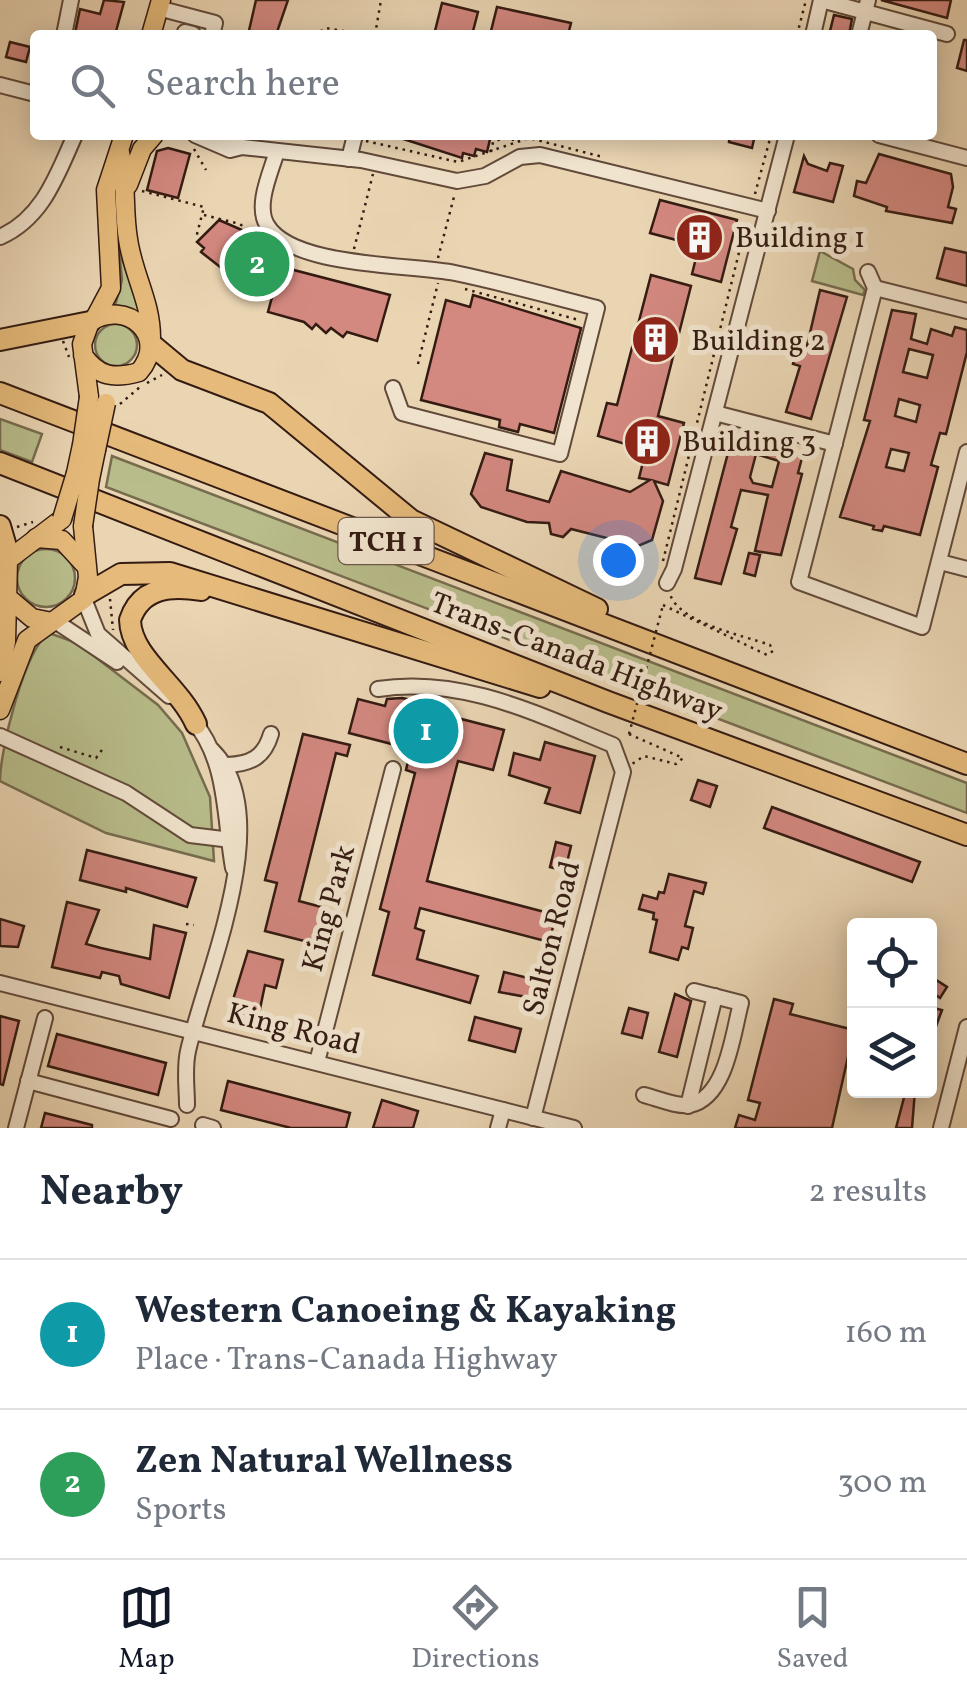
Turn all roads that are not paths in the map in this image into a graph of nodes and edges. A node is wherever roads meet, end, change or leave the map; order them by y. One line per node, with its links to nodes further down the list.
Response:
1 (71, 0): 6 (street)
2 (821, 0): 4 (street); 10 (street)
3 (159, 4): 5 (street); 7 (main road)
4 (866, 6): 11 (street)
5 (190, 16): 8 (street); 9 (street)
6 (65, 30)
7 (152, 30)
8 (188, 30)
9 (213, 30)
10 (814, 30)
11 (935, 30)
12 (937, 31): 13 (street)
13 (947, 34)
14 (0, 85): 15 (street)
15 (30, 93)
16 (73, 140): 30 (street)
17 (150, 140): 28 (main road)
18 (200, 140): 24 (street)
19 (227, 140): 24 (street)
20 (354, 140): 27 (street)
21 (786, 140): 29 (street)
22 (898, 140): 26 (street)
23 (122, 144): 28 (main road); 34 (main road)
24 (242, 147): 25 (street)
25 (277, 151): 27 (street); 39 (street)
26 (967, 158)
27 (349, 159): 29 (street)
28 (126, 190): 36 (main road)
29 (768, 211): 42 (street)
30 (0, 237)
31 (868, 272): 32 (street)
32 (876, 288): 33 (street); 43 (street)
33 (967, 311)
34 (92, 320): 35 (highway); 36 (main road); 37 (main road)
35 (0, 340)
36 (151, 342): 38 (main road); 61 (highway)
37 (84, 355): 38 (main road); 41 (main road)
38 (139, 372): 41 (main road)
39 (393, 388)
40 (0, 393): 61 (highway, Trans-Canada Highway / TCH 1)
41 (104, 403): 46 (main road, bridge)
42 (716, 413): 43 (street); 53 (street)
43 (835, 444): 50 (street)
44 (967, 452): 50 (street)
45 (0, 463): 62 (highway, Trans-Canada Highway / TCH 1)
46 (83, 476): 48 (main road, bridge); 51 (main road, bridge)
47 (5, 528): 49 (highway)
48 (38, 529): 49 (main road); 51 (main road)
49 (6, 560): 54 (main road)
50 (940, 562): 52 (street)
51 (87, 568): 55 (main road)
52 (967, 569)
53 (667, 583)
54 (4, 592): 57 (main road); 58 (main road)
55 (85, 597): 56 (highway); 57 (main road); 59 (street)
56 (316, 614): 62 (highway); 64 (highway)
57 (54, 622): 59 (street); 63 (main road)
58 (0, 672)
59 (145, 678): 64 (street)
60 (378, 689): 87 (street, Salton Road)
61 (772, 690): 69 (highway, Trans-Canada Highway / TCH 1)
62 (608, 702): 71 (highway, Trans-Canada Highway / TCH 1)
63 (0, 710)
64 (196, 724): 67 (street)
65 (270, 734): 68 (street)
66 (0, 736): 72 (street)
67 (212, 750): 68 (street); 72 (street)
68 (227, 764): 73 (street)
69 (967, 764)
70 (393, 769): 80 (street, King Park)
71 (967, 836)
72 (231, 840): 73 (street)
73 (234, 874): 79 (street)
74 (0, 983): 79 (street, King Road)
75 (694, 991): 76 (street)
76 (716, 996): 84 (street); 84 (street)
77 (45, 1018): 81 (street)
78 (967, 1027): 91 (street)
79 (194, 1031): 80 (street, King Road); 83 (street)
80 (316, 1062): 85 (street, King Road)
81 (28, 1081): 86 (street); 88 (street)
82 (644, 1094): 84 (street)
83 (187, 1105)
84 (688, 1106)
85 (503, 1110): 87 (street, King Road); 89 (street)
86 (171, 1118)
87 (533, 1118): 90 (street, King Road)
88 (16, 1128)
89 (498, 1128)
90 (574, 1128)
91 (941, 1128)

